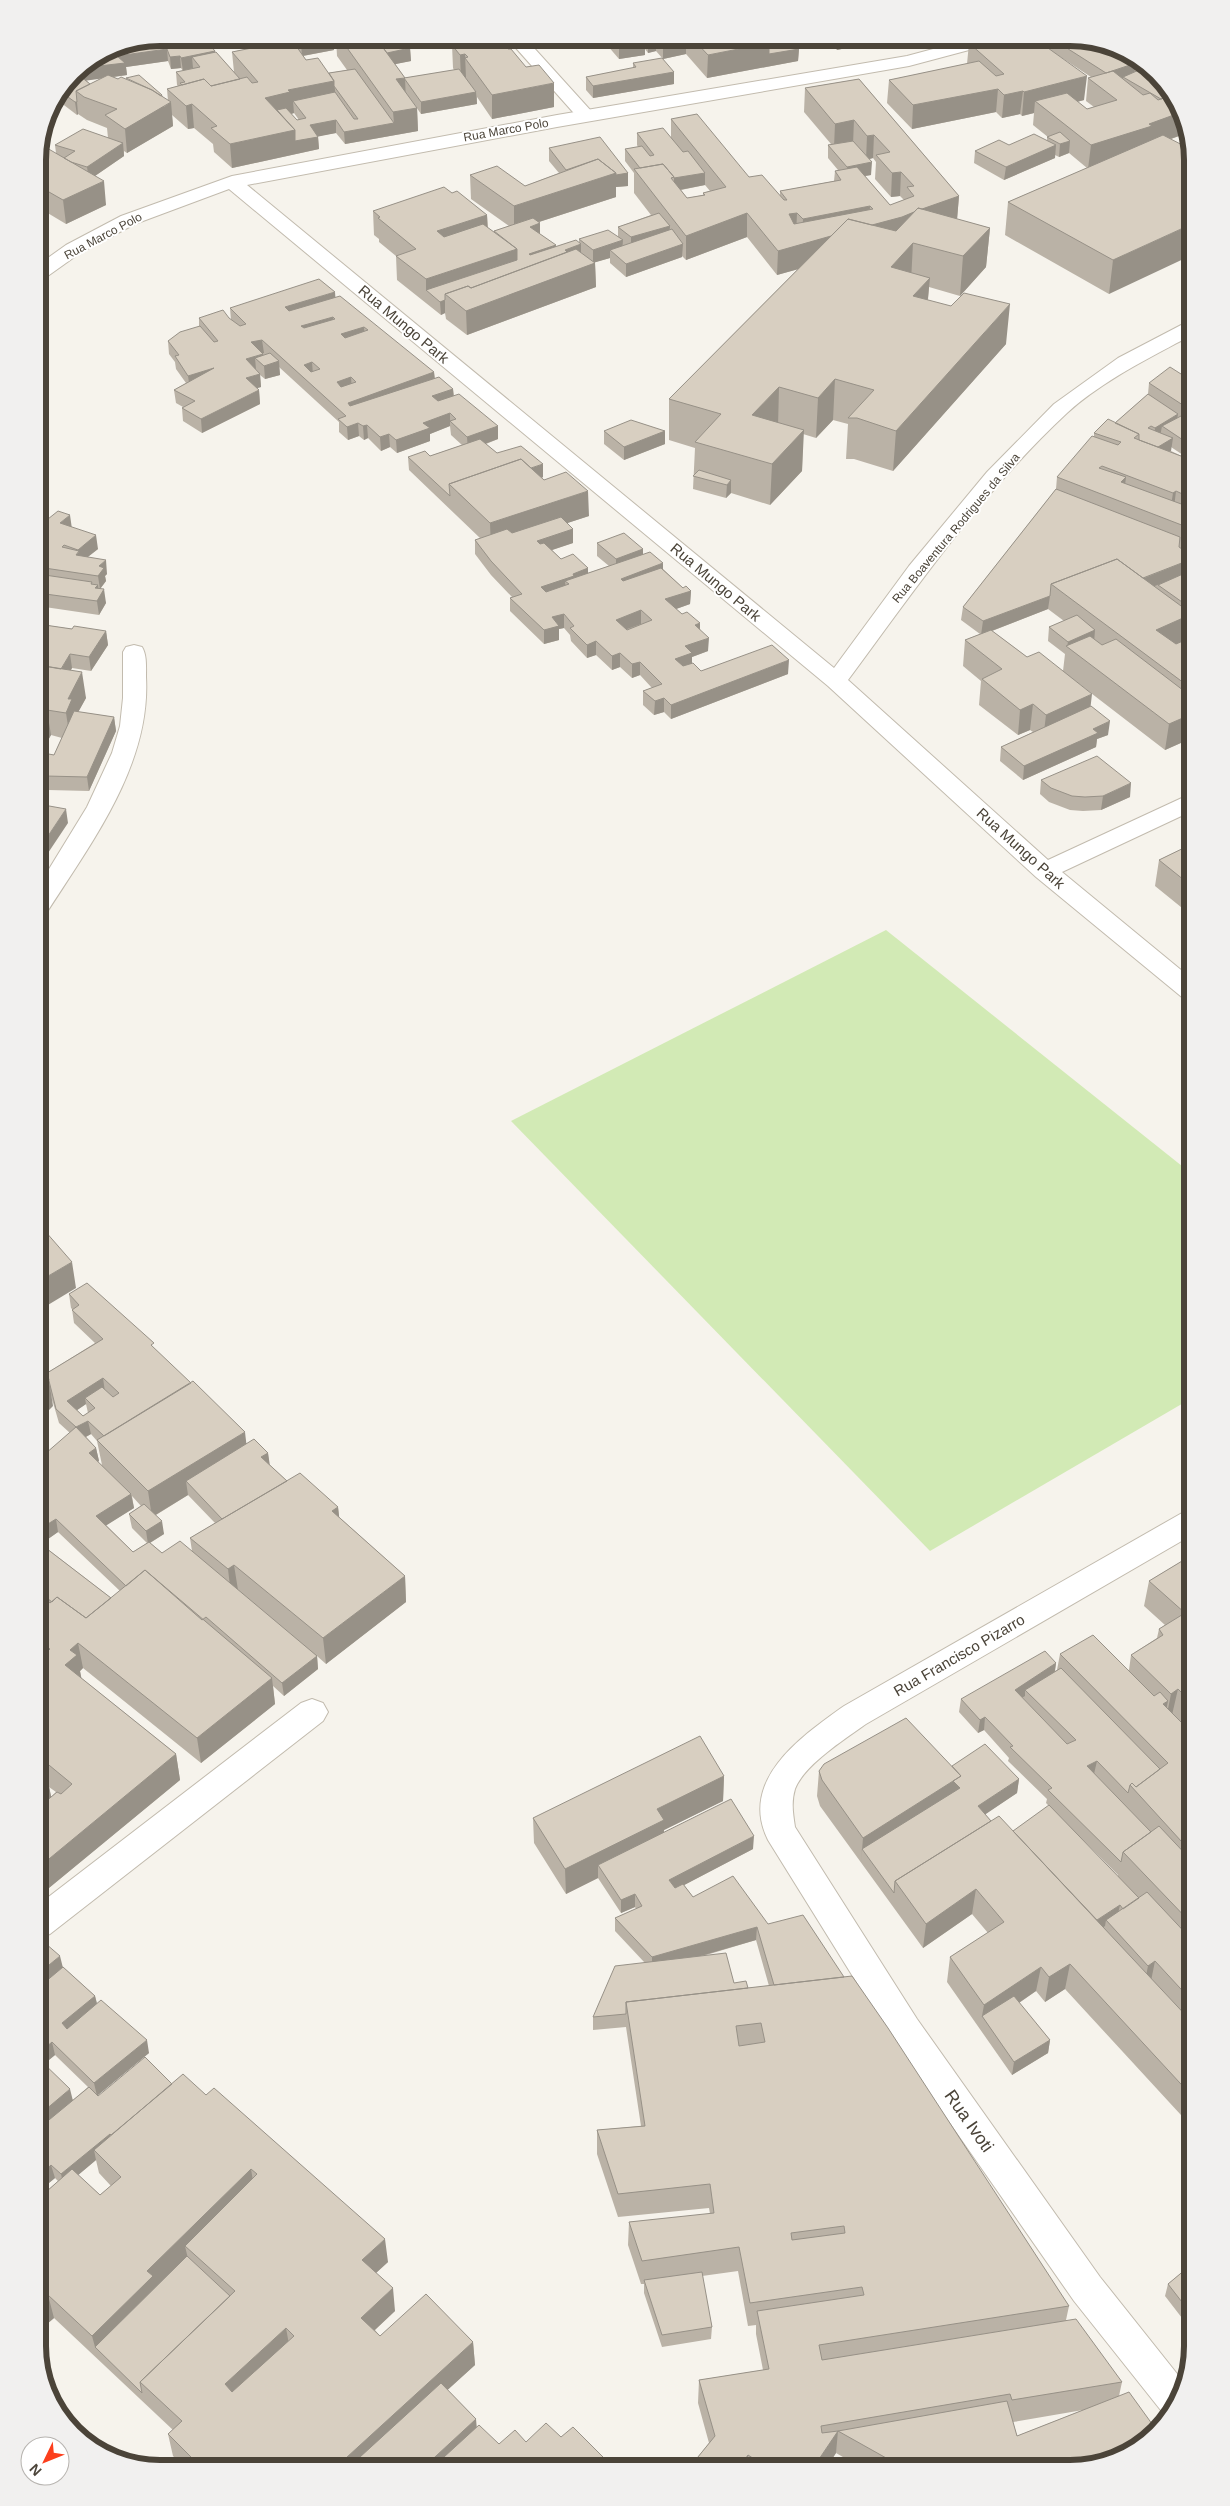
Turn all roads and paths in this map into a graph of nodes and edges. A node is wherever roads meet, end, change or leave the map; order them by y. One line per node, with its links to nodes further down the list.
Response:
1 (523, 46): 3 (street)
2 (964, 46): 3 (street, Rua Marco Polo)
3 (586, 116): 4 (street, Rua Marco Polo)
4 (232, 182): 5 (street, Rua Marco Polo); 8 (street, Rua Mungo Park)
5 (46, 268)
6 (1184, 331): 8 (street, Rua Boaventura Rodrigues da Silva)
7 (134, 652): 11 (street)
8 (836, 681): 10 (street, Rua Mungo Park)
9 (1184, 806): 10 (street)
10 (1045, 871): 12 (street, Rua Mungo Park)
11 (46, 893)
12 (1184, 985)
13 (1184, 1526): 15 (street, Rua Francisco Pizarro)
14 (312, 1712): 16 (street)
15 (779, 1830): 17 (street, Rua Ivoti)
16 (46, 1918)
17 (1172, 2396)

